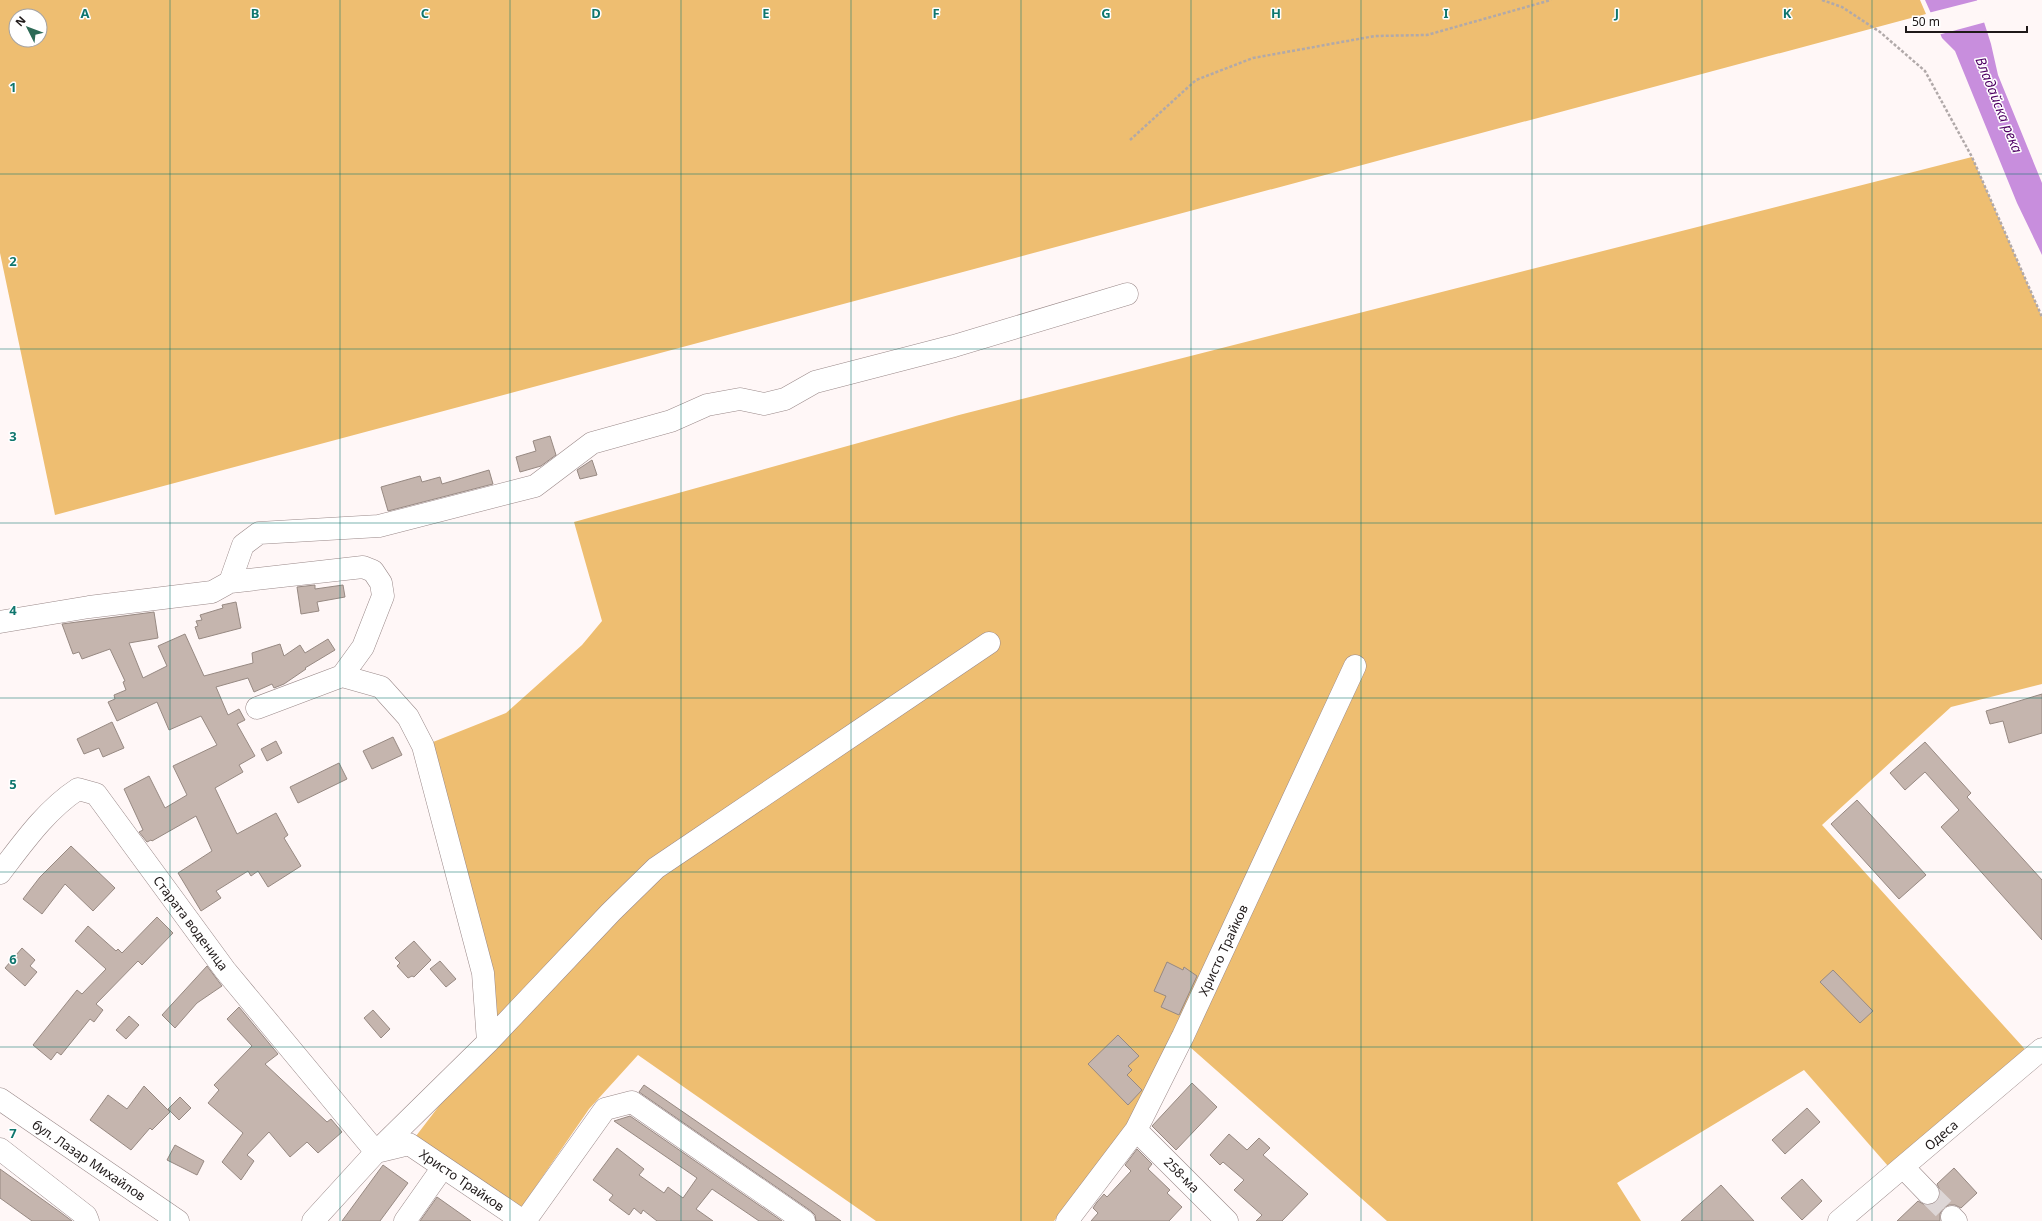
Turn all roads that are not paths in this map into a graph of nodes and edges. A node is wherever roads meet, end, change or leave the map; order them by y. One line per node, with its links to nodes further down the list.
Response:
1 (1127, 294): 2 (street)
2 (230, 582): 3 (street); 6 (street)
3 (0, 622)
4 (989, 643): 9 (street)
5 (1355, 666): 12 (street, Христо Трайков)
6 (342, 676): 7 (street); 9 (street)
7 (257, 708)
8 (0, 873): 14 (street, Старата воденица)
9 (488, 1042): 14 (street)
10 (2042, 1050): 16 (street, Одеса)
11 (0, 1100): 19 (street, бул. Лазар Михайлов)
12 (1136, 1130): 24 (street, Христо Трайков); 25 (street, 258-ма)
13 (0, 1149): 18 (street)
14 (376, 1152): 15 (street, Христо Трайков); 20 (street)
15 (443, 1167): 21 (street); 22 (street, Христо Трайков)
16 (1903, 1167): 17 (street); 26 (street, Одеса)
17 (1928, 1192)
18 (88, 1221)
19 (178, 1221)
20 (313, 1221)
21 (404, 1221)
22 (524, 1221): 23 (street)
23 (804, 1221)
24 (1067, 1221)
25 (1228, 1221)
26 (1839, 1221)

